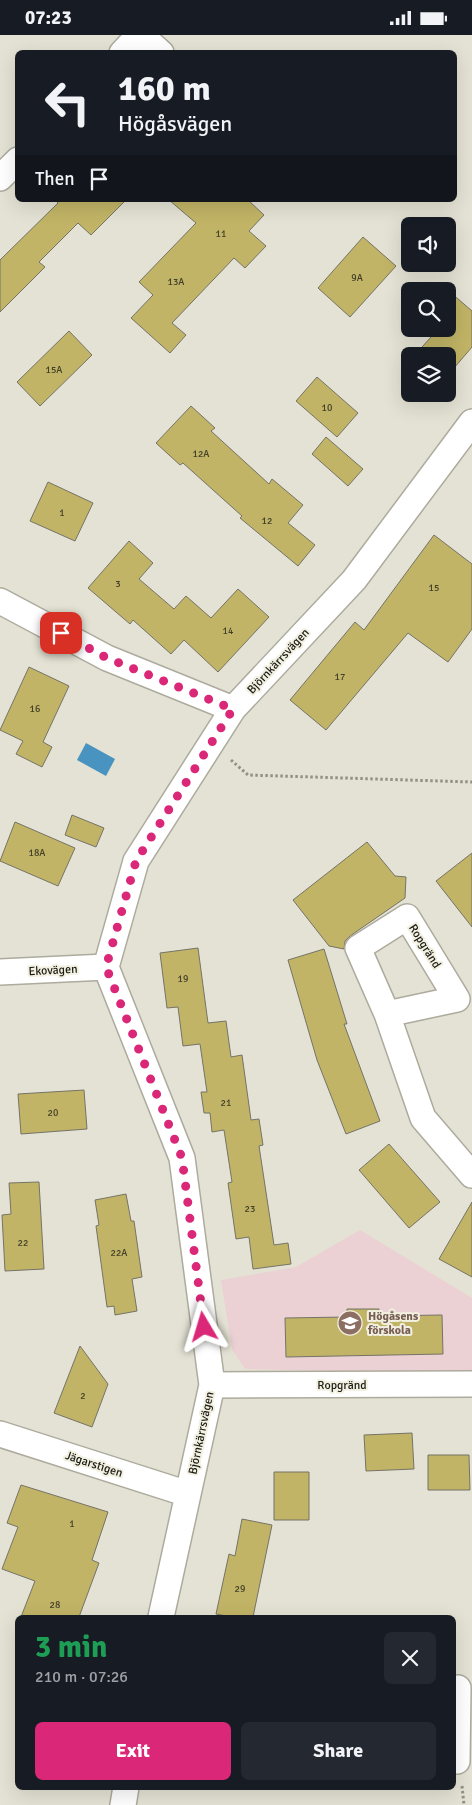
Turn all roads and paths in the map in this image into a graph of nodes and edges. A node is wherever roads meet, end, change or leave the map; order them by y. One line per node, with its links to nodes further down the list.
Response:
1 (140, 35): 2 (street); 3 (street)
2 (125, 50)
3 (158, 50)
4 (15, 163): 5 (street)
5 (0, 178)
6 (472, 422): 8 (street, Björnkärrsvägen)
7 (0, 601): 8 (street)
8 (233, 709): 9 (street, Björnkärrsvägen)
9 (212, 743): 10 (path); 11 (street, Björnkärrsvägen)
10 (472, 782)
11 (106, 967): 12 (street, Ekovägen); 16 (street, Björnkärrsvägen)
12 (0, 972)
13 (386, 1014): 14 (street)
14 (472, 1175)
15 (472, 1384): 16 (street, Ropgränd)
16 (212, 1385): 18 (street, Björnkärrsvägen)
17 (0, 1433): 18 (street, Jägarstigen)
18 (188, 1494): 19 (street, Björnkärrsvägen)
19 (161, 1615)
20 (461, 1687): 21 (street)
21 (456, 1761)
22 (126, 1790): 23 (street)
23 (123, 1805)

